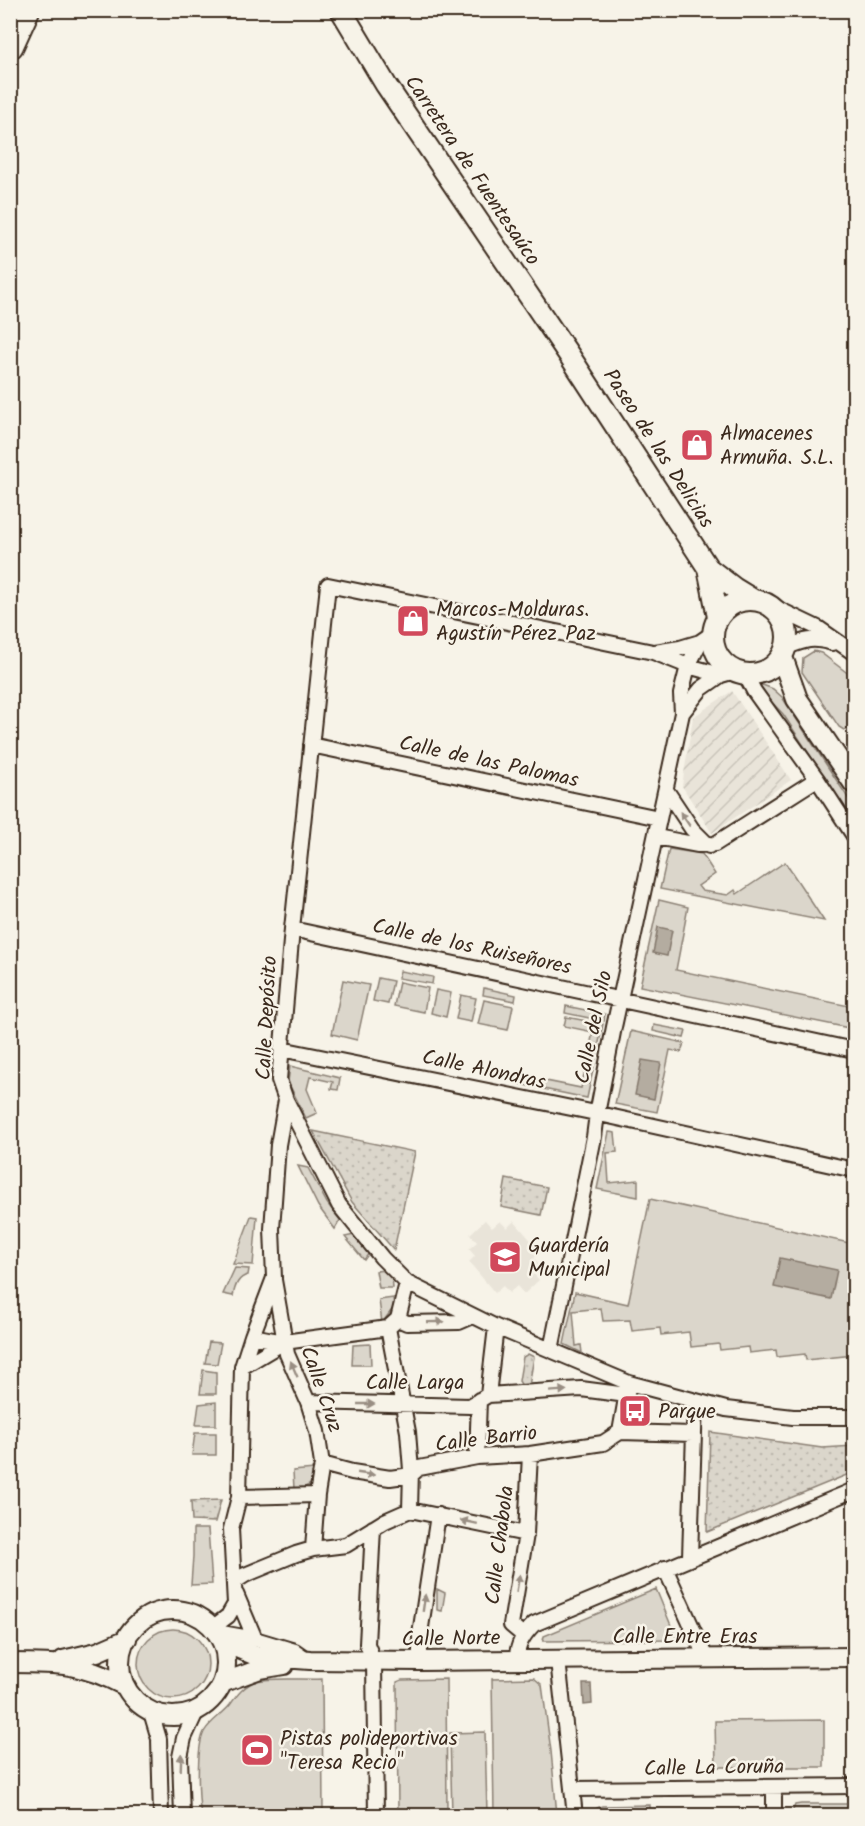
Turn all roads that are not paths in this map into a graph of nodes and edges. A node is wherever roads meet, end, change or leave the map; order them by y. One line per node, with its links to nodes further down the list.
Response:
1 (26, 10): 3 (highway)
2 (341, 10): 4 (main road, Carretera de Fuentesaúco)
3 (10, 45)
4 (569, 355): 5 (main road, Paseo de las Delicias)
5 (708, 568): 6 (main road, Paseo de las Delicias); 8 (main road, Paseo de las Delicias)
6 (752, 599): 7 (main road); 8 (main road)
7 (772, 606): 9 (street); 11 (main road)
8 (710, 631): 10 (street); 12 (street, Calle del Silo); 13 (main road)
9 (848, 649): 11 (street)
10 (652, 652): 12 (street); 16 (street, Calle Depósito)
11 (784, 652): 13 (main road); 14 (main road)
12 (688, 666): 13 (street); 15 (street, Calle del Silo)
13 (740, 673): 14 (main road); 15 (street, Calle del Silo); 17 (street)
14 (797, 699): 18 (main road)
15 (682, 713): 19 (street, Calle del Silo)
16 (310, 745): 20 (street, Calle de las Palomas); 24 (street, Calle Depósito)
17 (817, 779): 21 (street); 23 (street)
18 (855, 783)
19 (666, 790): 20 (street, Calle del Silo); 23 (street, one-way to 19)
20 (659, 818): 22 (street, Calle del Silo)
21 (855, 836)
22 (656, 837): 23 (street); 25 (street, Calle del Silo)
23 (709, 846)
24 (292, 929): 25 (street, Calle de los Ruiseñores); 26 (street, Calle Depósito)
25 (621, 999): 27 (street, Calle de los Ruiseñores); 29 (street, Calle del Silo)
26 (281, 1049): 28 (street, Calle Depósito); 29 (street, Calle Alondras)
27 (855, 1050)
28 (286, 1100): 31 (street, Calle Depósito); 32 (street)
29 (597, 1114): 30 (street, Calle Alondras); 38 (street, Calle del Silo)
30 (855, 1170)
31 (274, 1278): 36 (street, Calle Depósito); 37 (street, Calle Cruz)
32 (406, 1283): 33 (street); 34 (street)
33 (472, 1316): 34 (street, one-way to 33); 35 (street)
34 (393, 1323): 37 (street); 44 (street)
35 (496, 1327): 38 (street); 41 (street)
36 (252, 1336): 37 (street); 39 (street, Calle Depósito)
37 (284, 1342): 39 (street); 43 (street, Calle Cruz, one-way to 37)
38 (550, 1350): 40 (street)
39 (242, 1367): 54 (street, Calle Depósito)
40 (628, 1389): 41 (street, Calle Larga, one-way to 40); 42 (street); 46 (street)
41 (484, 1398): 44 (street, Calle Larga); 49 (street)
42 (695, 1401): 45 (street); 47 (street)
43 (308, 1402): 44 (street, Calle Larga, one-way to 44); 50 (street, Calle Cruz)
44 (404, 1403): 51 (street)
45 (855, 1417)
46 (620, 1432): 47 (street, Calle Barrio); 48 (street, Calle Barrio)
47 (693, 1434): 60 (street)
48 (530, 1454): 49 (street, Calle Barrio); 58 (street, Calle Chabola)
49 (477, 1457): 51 (street, Calle Barrio)
50 (322, 1464): 51 (street, Calle Barrio, one-way to 51); 53 (street, Calle Cruz)
51 (411, 1475): 55 (street)
52 (855, 1490): 60 (street, Calle Norte)
53 (316, 1495): 54 (street); 59 (street, Calle Cruz)
54 (239, 1497): 62 (street, Calle Depósito)
55 (410, 1510): 56 (street); 57 (street)
56 (438, 1515): 58 (street, one-way to 56); 72 (street, one-way to 56)
57 (373, 1528): 59 (street); 73 (street)
58 (526, 1534): 65 (street, Calle Chabola, one-way to 58)
59 (313, 1549): 62 (street)
60 (690, 1557): 61 (street, Calle Norte)
61 (666, 1568): 65 (street, Calle Norte); 68 (street)
62 (234, 1586): 63 (street, Calle Depósito); 64 (street, Calle Depósito)
63 (216, 1634): 64 (street, Calle Norte); 66 (street); 69 (street, Calle Norte); 76 (street)
64 (252, 1635): 69 (street, Calle Norte)
65 (523, 1635): 70 (street, Calle Norte)
66 (127, 1639): 75 (street); 77 (street)
67 (855, 1657): 68 (street, Calle Entre Eras)
68 (706, 1658): 71 (street, Calle Entre Eras)
69 (310, 1660): 73 (street, Calle Norte); 76 (street, Calle Norte)
70 (516, 1660): 71 (street, Calle Entre Eras); 72 (street, Calle Norte)
71 (558, 1660): 82 (street)
72 (420, 1661): 73 (street, Calle Norte)
73 (374, 1662): 85 (street)
74 (10, 1663): 75 (street)
75 (54, 1663): 77 (street)
76 (222, 1683): 79 (street)
77 (125, 1686): 78 (street)
78 (151, 1712): 79 (street); 83 (street)
79 (196, 1712): 84 (street, one-way to 79)
80 (855, 1786): 81 (street, Calle La Coruña)
81 (774, 1787): 82 (street, Calle La Coruña); 87 (street)
82 (573, 1789): 86 (street)
83 (161, 1815)
84 (182, 1815)
85 (376, 1815)
86 (575, 1815)
87 (774, 1815)

